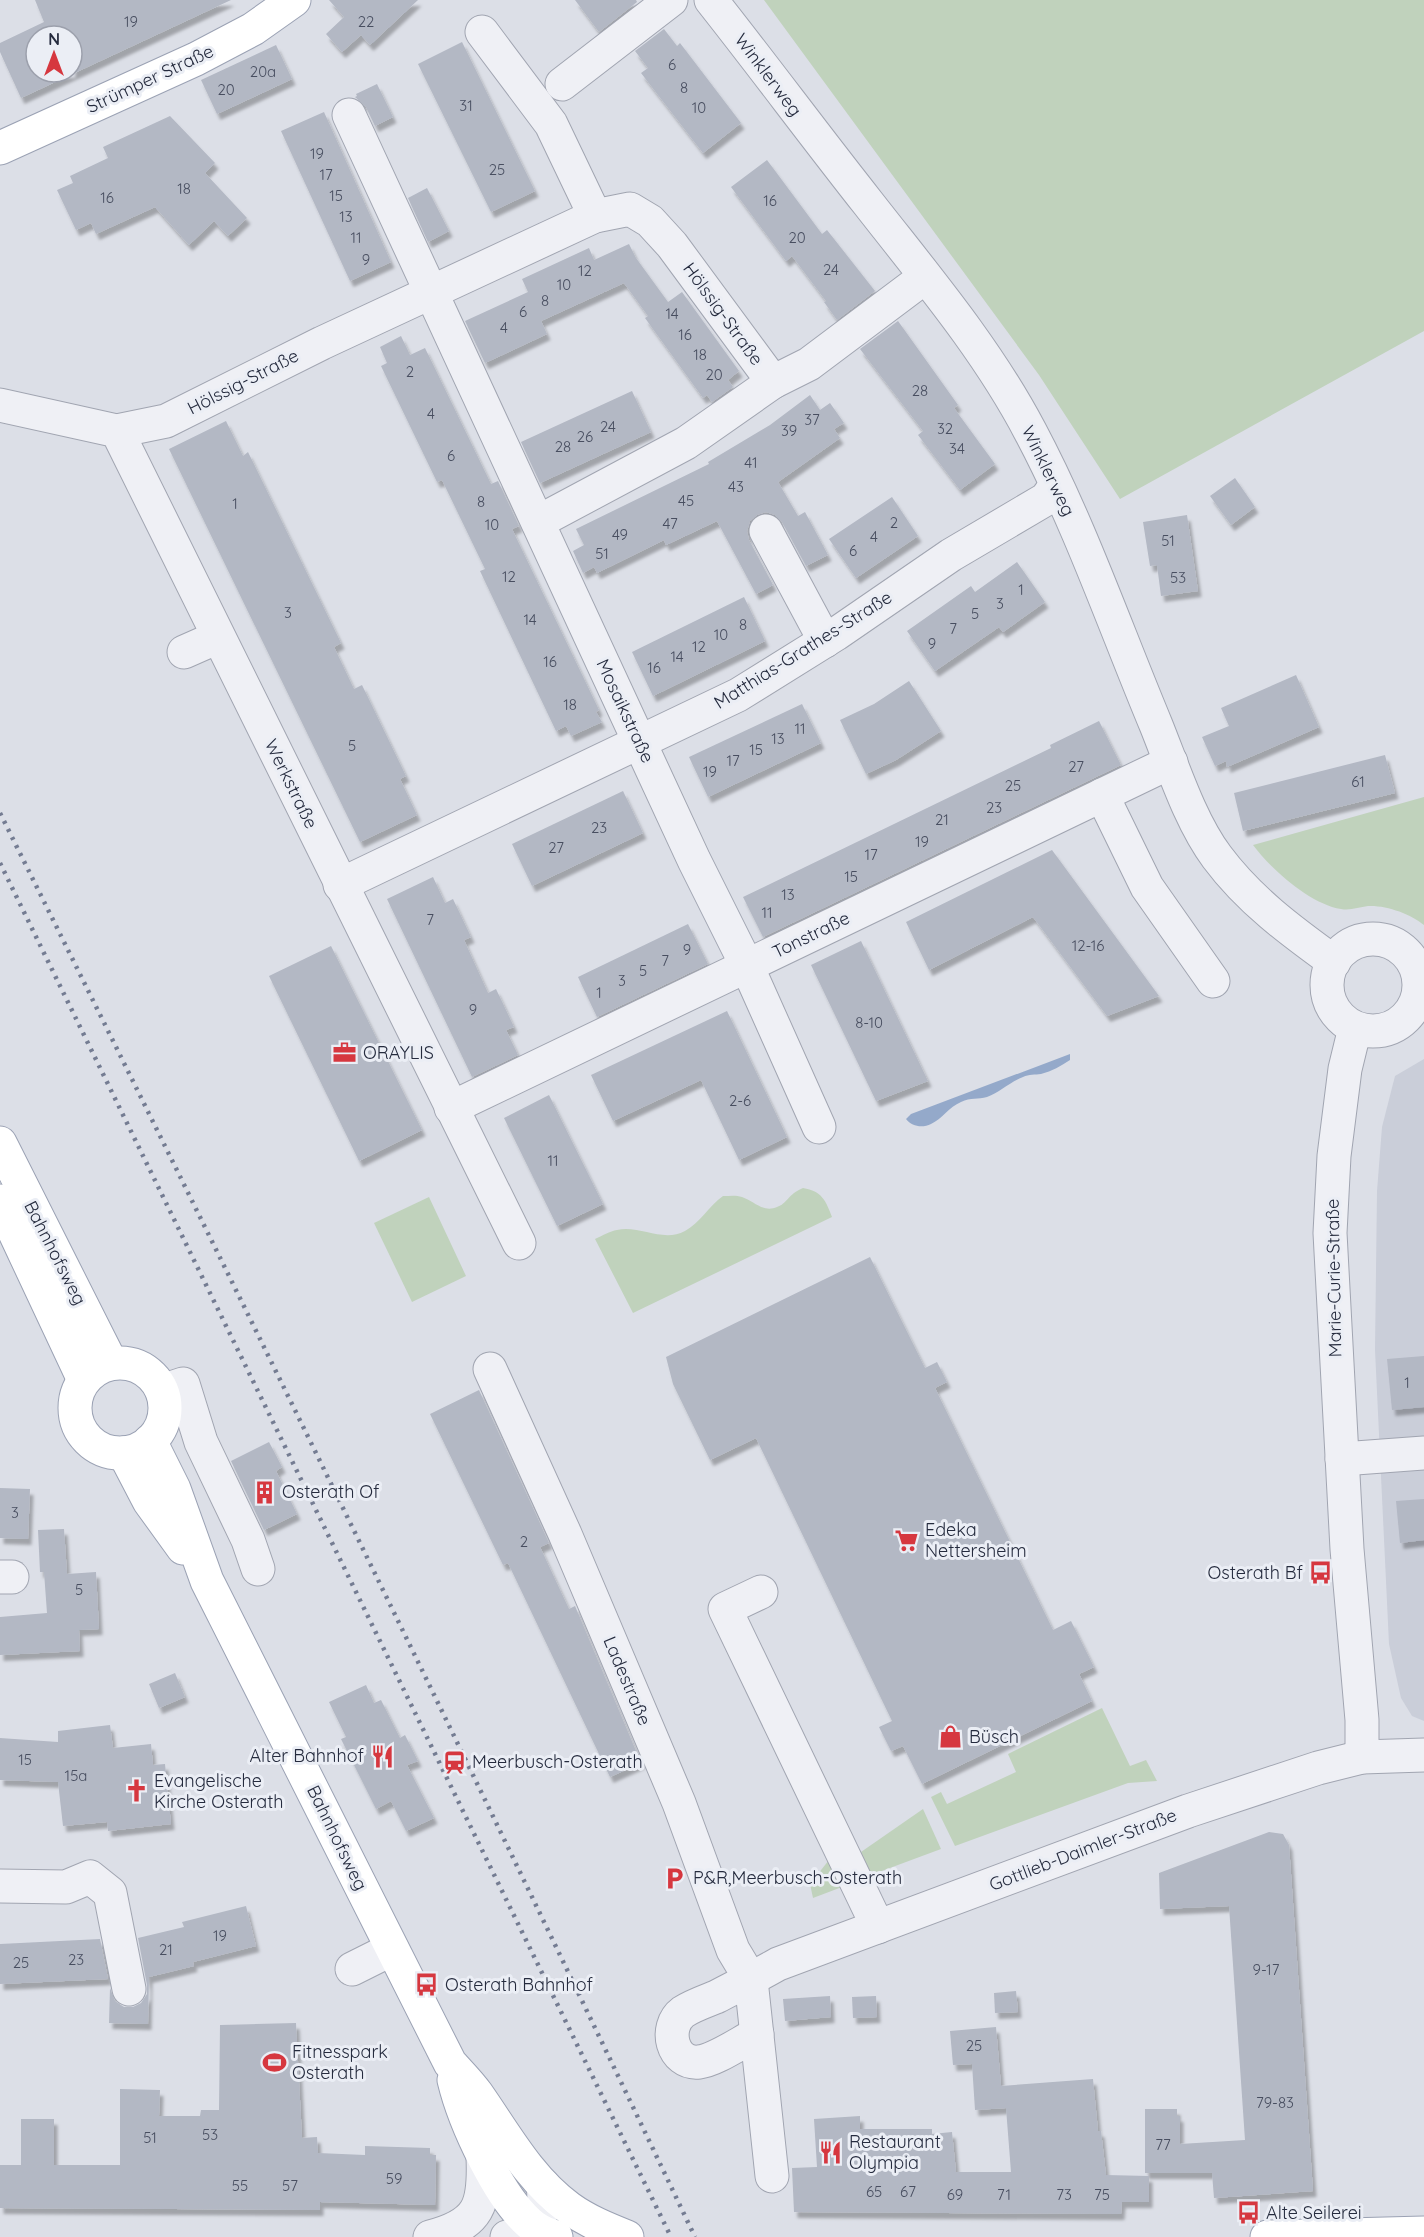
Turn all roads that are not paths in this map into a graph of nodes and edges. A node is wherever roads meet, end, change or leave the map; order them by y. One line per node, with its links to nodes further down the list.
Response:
1 (294, 0): 7 (main road, Strümper Straße)
2 (671, 0): 5 (street)
3 (711, 0): 9 (street, Winklerweg)
4 (482, 32): 8 (street)
5 (562, 84)
6 (349, 115): 10 (street)
7 (0, 148)
8 (595, 216): 10 (street, Hölssig-Straße); 11 (street, Hölssig-Straße)
9 (921, 271): 11 (street); 14 (street, Winklerweg)
10 (432, 293): 13 (street, Hölssig-Straße); 15 (street, Mosaikstraße)
11 (773, 382): 15 (street, Hölssig-Straße)
12 (0, 405): 13 (street)
13 (117, 431): 17 (street, Werkstraße)
14 (1056, 485): 18 (street, Matthias-Grathes-Straße); 21 (street, Winklerweg)
15 (538, 522): 20 (street, Mosaikstraße)
16 (766, 531): 18 (street)
17 (218, 637): 19 (street); 23 (street, Werkstraße)
18 (825, 641): 20 (street, Matthias-Grathes-Straße)
19 (184, 652)
20 (640, 742): 23 (street, Matthias-Grathes-Straße); 25 (street, Mosaikstraße)
21 (1171, 762): 22 (street, Tonstraße); 24 (street, Winklerweg)
22 (1102, 795): 25 (street, Tonstraße); 26 (street)
23 (340, 885): 29 (street, Werkstraße)
24 (1334, 962): 27 (street); 28 (street)
25 (747, 966): 29 (street, Tonstraße); 30 (street, Mosaikstraße)
26 (1213, 981)
27 (1421, 995): 28 (street)
28 (1355, 1028): 40 (street, Marie-Curie-Straße)
29 (451, 1108): 33 (street, Werkstraße)
30 (819, 1127)
31 (0, 1143): 34 (main road, Bahnhofsweg)
32 (0, 1201): 36 (main road, Bahnhofsweg)
33 (519, 1243)
34 (111, 1363): 36 (main road); 37 (main road)
35 (490, 1369): 49 (street, Ladestraße)
36 (84, 1380): 38 (main road)
37 (162, 1391): 38 (main road); 41 (street)
38 (137, 1447): 47 (main road, Bahnhofsweg)
39 (1424, 1453): 40 (street)
40 (1342, 1459): 44 (street, Marie-Curie-Straße)
41 (258, 1569)
42 (761, 1592): 46 (street)
43 (1424, 1755): 44 (street, Gottlieb-Daimler-Straße)
44 (1362, 1757): 46 (street, Gottlieb-Daimler-Straße)
45 (0, 1886): 50 (street)
46 (878, 1927): 49 (street, Gottlieb-Daimler-Straße)
47 (392, 1949): 48 (street); 52 (main road, Bahnhofsweg)
48 (352, 1969)
49 (751, 1980): 51 (street, Ladestraße); 51 (street, Gottlieb-Daimler-Straße)
50 (129, 1989)
51 (757, 2034): 54 (street, Ladestraße)
52 (450, 2063): 53 (main road, Bahnhofsweg); 55 (main road, Bahnhofsweg)
53 (483, 2157): 57 (main road, Bahnhofsweg); 58 (street)
54 (772, 2176)
55 (543, 2185): 57 (street); 59 (main road, Bahnhofsweg)
56 (1424, 2233): 60 (main road)
57 (532, 2234)
58 (430, 2237)
59 (627, 2237)
60 (1267, 2237)

